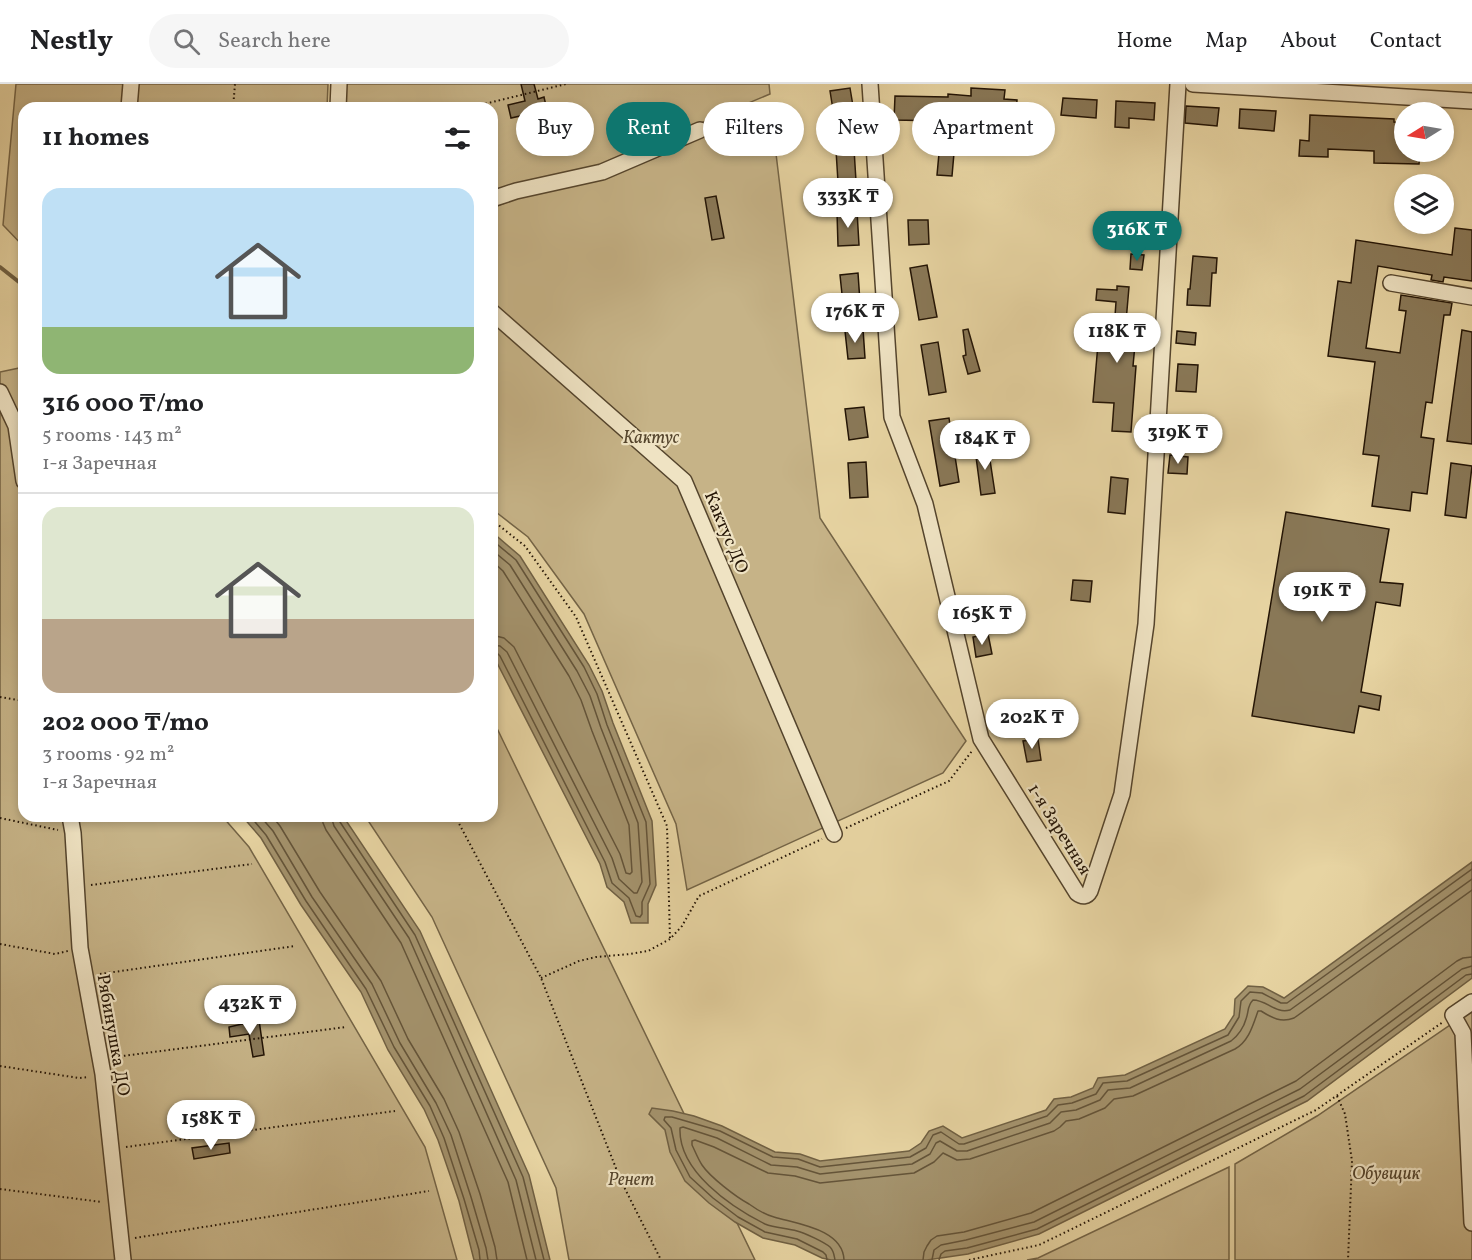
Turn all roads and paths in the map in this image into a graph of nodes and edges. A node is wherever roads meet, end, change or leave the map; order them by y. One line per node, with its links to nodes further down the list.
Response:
1 (131, 84): 9 (street)
2 (235, 84): 10 (path)
3 (339, 84): 11 (street)
4 (566, 84): 12 (path)
5 (870, 84): 23 (street, 1-я Заречная)
6 (1178, 84): 23 (street, 1-я Заречная)
7 (1193, 84): 8 (street)
8 (1472, 101)
9 (130, 102)
10 (234, 102)
11 (338, 102)
12 (492, 102)
13 (700, 130): 14 (street)
14 (498, 197)
15 (1392, 283): 16 (street)
16 (1472, 297)
17 (498, 317): 30 (street, Кактус ДО)
18 (0, 392): 19 (street)
19 (18, 440)
20 (498, 525): 33 (path)
21 (0, 697): 22 (path)
22 (18, 700)
23 (981, 739): 30 (path)
24 (0, 818): 25 (path)
25 (18, 822)
26 (19, 822): 29 (path)
27 (71, 822): 29 (street, Рябинушка ДО)
28 (458, 822): 38 (path)
29 (73, 833): 32 (street, Рябинушка ДО)
30 (834, 834): 33 (path)
31 (252, 864): 32 (path)
32 (76, 887): 36 (street, Рябинушка ДО)
33 (670, 939): 38 (path)
34 (0, 944): 36 (path)
35 (296, 946): 37 (path)
36 (80, 948): 37 (street, Рябинушка ДО)
37 (85, 976): 43 (street, Рябинушка ДО)
38 (541, 978): 53 (path)
39 (1472, 1002): 40 (street)
40 (1453, 1015): 44 (path); 50 (street)
41 (346, 1027): 43 (path)
42 (0, 1066): 43 (path)
43 (102, 1067): 46 (street, Рябинушка ДО)
44 (1337, 1096): 54 (path); 55 (path)
45 (395, 1111): 46 (path)
46 (111, 1149): 49 (street, Рябинушка ДО)
47 (0, 1189): 49 (path)
48 (429, 1191): 51 (path)
49 (117, 1204): 51 (street, Рябинушка ДО)
50 (1472, 1223)
51 (121, 1240): 52 (street, Рябинушка ДО)
52 (123, 1260)
53 (661, 1260)
54 (969, 1260)
55 (1348, 1260)

